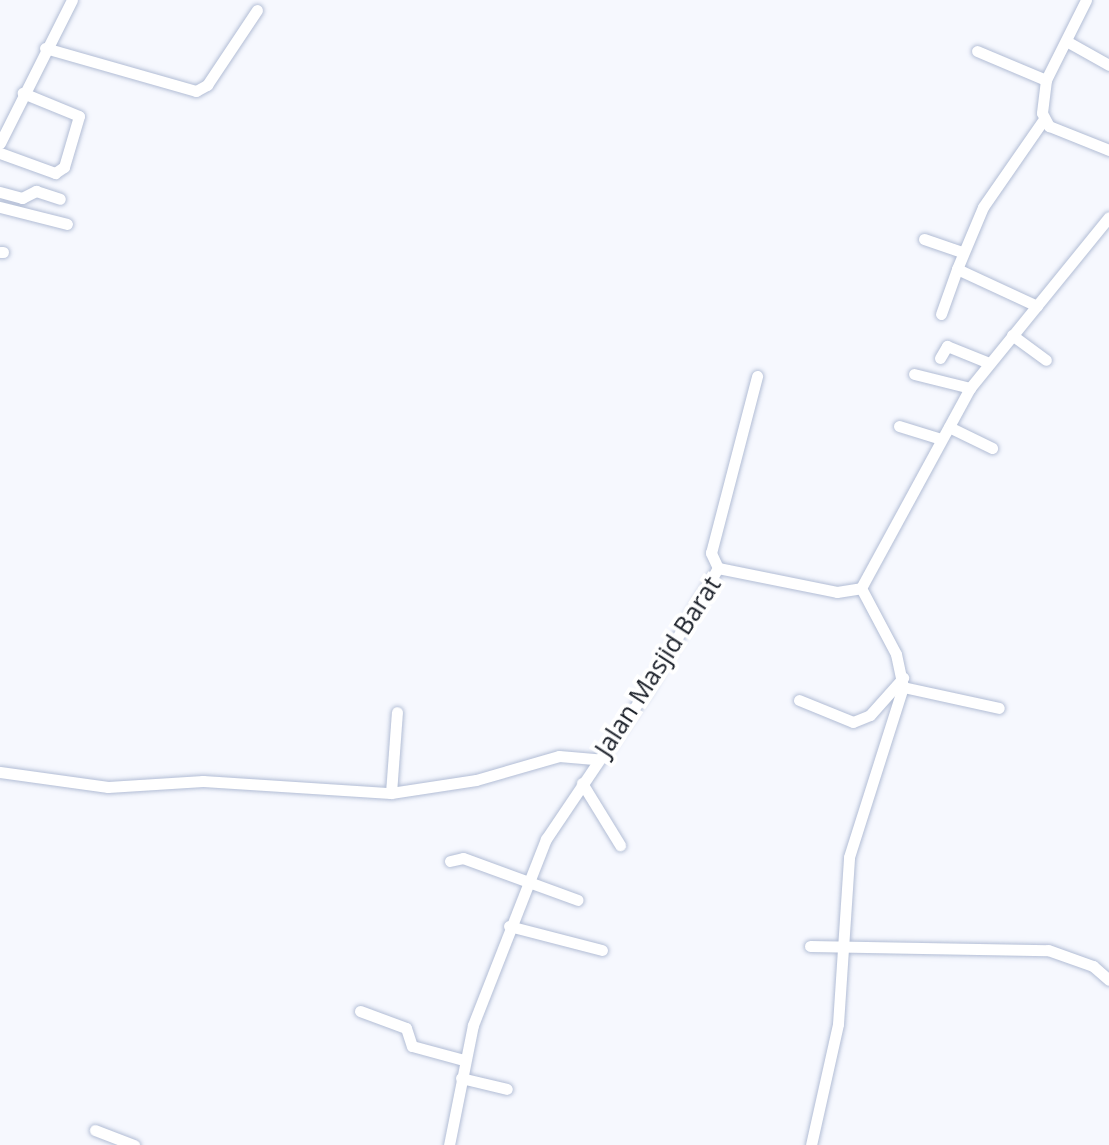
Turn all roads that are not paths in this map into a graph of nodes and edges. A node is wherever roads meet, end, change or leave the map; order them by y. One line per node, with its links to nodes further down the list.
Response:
1 (72, 0): 5 (street)
2 (1086, 0): 4 (street)
3 (257, 10): 5 (street)
4 (1068, 42): 7 (street); 8 (street)
5 (45, 48): 9 (street)
6 (977, 51): 8 (street)
7 (1109, 65)
8 (1046, 80): 10 (street)
9 (23, 94): 11 (street); 13 (street)
10 (1044, 119): 12 (street); 20 (street)
11 (0, 143)
12 (1109, 150)
13 (0, 153)
14 (0, 192): 15 (street)
15 (60, 199)
16 (0, 207): 18 (street)
17 (1109, 217): 22 (street)
18 (68, 224)
19 (924, 239): 20 (street)
20 (962, 252): 21 (street)
21 (956, 269): 22 (street); 23 (street)
22 (1037, 306): 24 (street)
23 (942, 314)
24 (1012, 335): 26 (street); 27 (street)
25 (940, 358): 27 (street)
26 (1046, 360)
27 (989, 362): 30 (street)
28 (914, 374): 30 (street)
29 (758, 376): 35 (street)
30 (970, 388): 32 (street)
31 (898, 426): 33 (street)
32 (949, 427): 33 (street); 34 (street)
33 (941, 440): 36 (street)
34 (992, 448)
35 (718, 568): 36 (street, Jalan Masjid Barat); 41 (street, Jalan Masjid Barat)
36 (861, 588): 37 (street)
37 (903, 682): 38 (street); 39 (street); 51 (street)
38 (799, 700)
39 (998, 708)
40 (396, 712): 44 (street)
41 (597, 759): 43 (street, Jalan Masjid Barat); 44 (street)
42 (0, 772): 44 (street)
43 (582, 782): 45 (street); 47 (street, Jalan Masjid Barat)
44 (391, 793)
45 (620, 845)
46 (450, 861): 47 (street)
47 (527, 884): 48 (street); 49 (street, Jalan Masjid Barat)
48 (578, 900)
49 (510, 926): 52 (street); 55 (street, Jalan Masjid Barat)
50 (810, 946): 51 (street)
51 (842, 949): 53 (street); 61 (street)
52 (602, 950)
53 (1109, 980)
54 (360, 1011): 55 (street)
55 (464, 1060): 56 (street, Jalan Masjid Barat)
56 (461, 1078): 57 (street); 60 (street, Jalan Masjid Barat)
57 (506, 1090)
58 (94, 1130): 59 (street)
59 (134, 1145)
60 (449, 1145)
61 (812, 1145)

